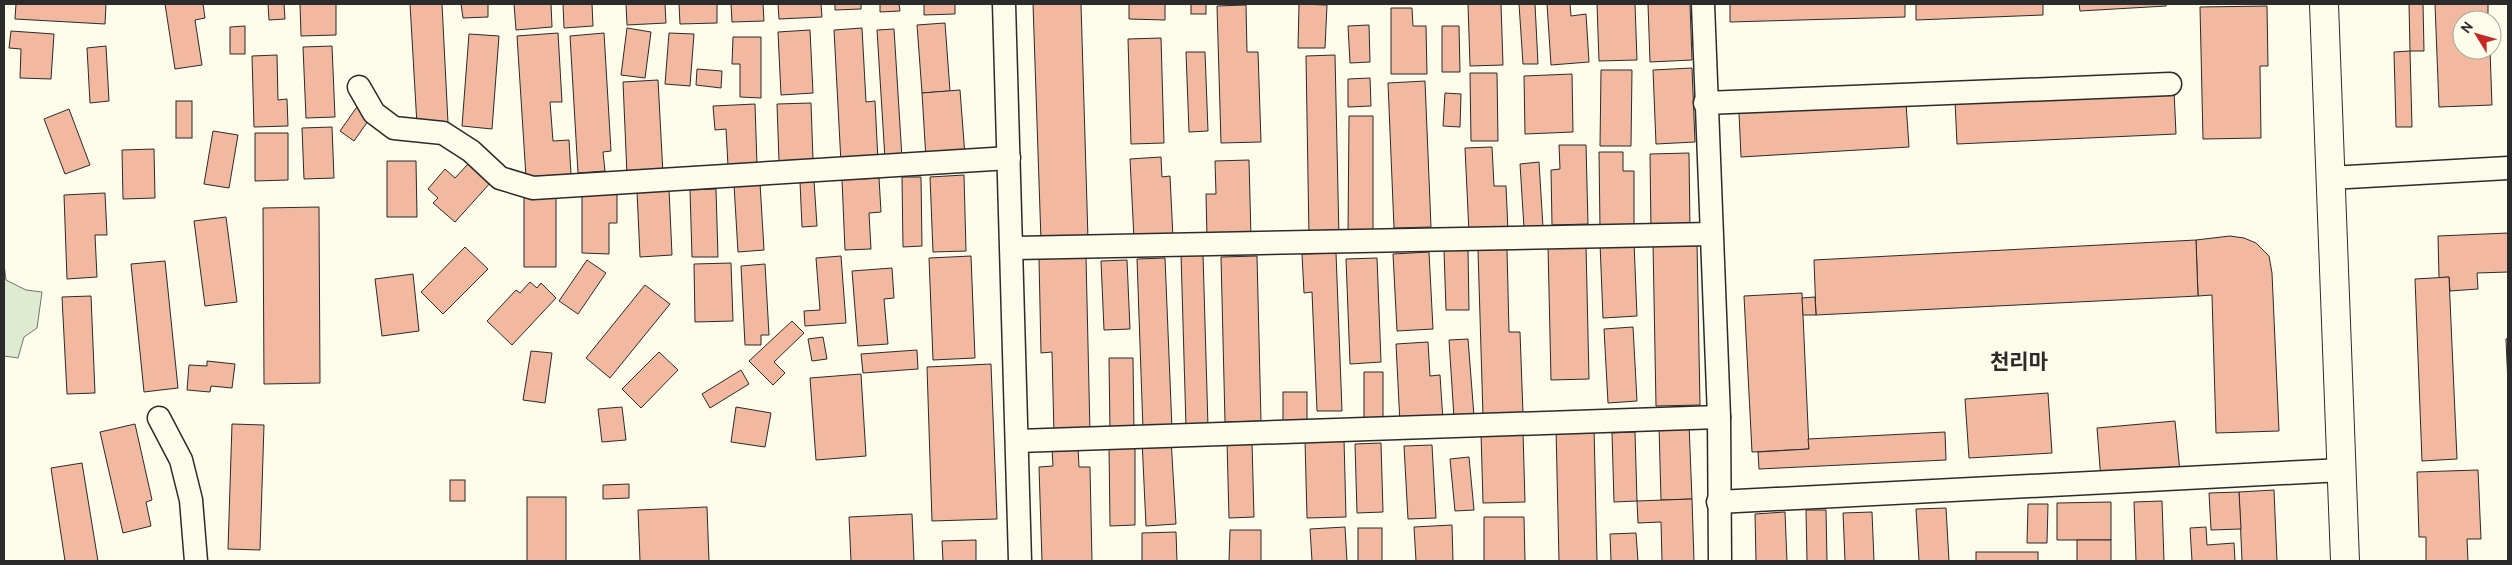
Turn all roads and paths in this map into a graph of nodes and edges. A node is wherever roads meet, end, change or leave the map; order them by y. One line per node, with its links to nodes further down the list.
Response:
1 (1004, 4): 7 (street)
2 (1703, 4): 6 (street)
3 (2324, 4): 9 (main road)
4 (2170, 84): 6 (street)
5 (359, 87): 7 (street)
6 (1705, 102): 10 (street)
7 (1010, 158): 11 (street)
8 (2508, 168): 9 (street)
9 (2330, 178): 15 (main road)
10 (1711, 234): 11 (street); 12 (street)
11 (1012, 248): 14 (street)
12 (1718, 416): 14 (street); 16 (street)
13 (159, 418): 17 (street)
14 (1018, 441): 18 (street)
15 (2342, 470): 16 (street); 20 (main road)
16 (1718, 502): 19 (street)
17 (196, 561)
18 (1020, 561)
19 (1720, 561)
20 (2345, 561)

